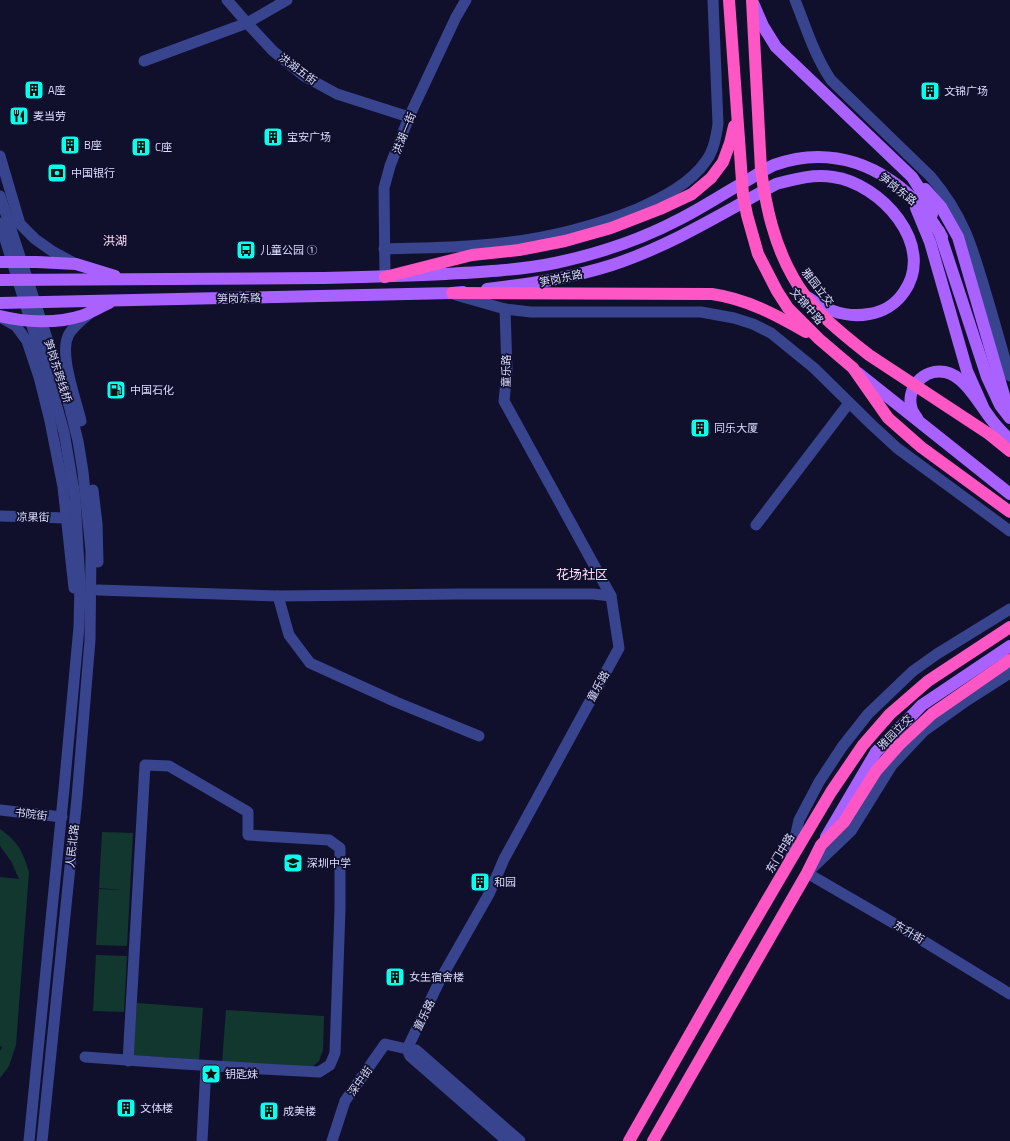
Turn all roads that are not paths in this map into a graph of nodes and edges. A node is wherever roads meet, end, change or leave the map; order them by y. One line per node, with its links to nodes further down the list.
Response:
1 (227, 0): 8 (street, 洪湖五街)
2 (287, 0): 8 (street)
3 (466, 0): 11 (street, 洪湖一街)
4 (713, 0): 20 (street)
5 (729, 0): 10 (highway, 文锦中路)
6 (795, 0): 35 (street)
7 (752, 1): 13 (main road); 27 (highway, 雅园立交)
8 (247, 23): 9 (street); 11 (street, 洪湖五街)
9 (144, 61)
10 (736, 105): 23 (highway); 33 (highway, 文锦中路)
11 (409, 117): 20 (street, 洪湖一街)
12 (0, 156): 17 (street)
13 (912, 177): 18 (main road); 39 (main road)
14 (909, 195): 18 (main road, 笋岗东路); 23 (main road, 笋岗东路); 38 (main road)
15 (0, 196): 51 (street, 笋岗东跨线桥)
16 (0, 223): 50 (street, 笋岗东跨线桥)
17 (20, 224): 19 (street); 22 (street)
18 (942, 238): 36 (main road)
19 (0, 243)
20 (384, 249): 23 (street, 洪湖一街)
21 (0, 262): 22 (main road)
22 (76, 264): 25 (main road)
23 (385, 277): 25 (main road, 笋岗东路)
24 (0, 280): 25 (main road, 笋岗东路)
25 (128, 280)
26 (452, 293): 27 (main road, 笋岗东路); 28 (main road, 笋岗东路); 30 (street); 33 (highway)
27 (805, 295): 43 (highway, 雅园立交)
28 (115, 300): 29 (main road, 笋岗东路); 31 (main road)
29 (0, 303)
30 (505, 309): 37 (street); 54 (street, 童乐路)
31 (92, 311): 32 (main road); 52 (street)
32 (0, 317): 47 (street)
33 (819, 339): 34 (highway, 文锦中路)
34 (853, 368): 40 (main road, 文锦中路); 45 (highway)
35 (1010, 376)
36 (993, 391): 39 (main road); 41 (main road)
37 (849, 403): 48 (street); 49 (street)
38 (983, 407): 40 (main road); 42 (main road)
39 (1010, 417)
40 (919, 421): 44 (main road, 文锦中路)
41 (1010, 434)
42 (1010, 440)
43 (1010, 451)
44 (1010, 494)
45 (1010, 512)
46 (0, 516): 47 (street, 凉果街)
47 (66, 518): 56 (street)
48 (756, 525)
49 (1010, 531)
50 (79, 551): 56 (street, 人民北路)
51 (90, 551): 58 (street, 人民北路)
52 (98, 590): 53 (street); 58 (street)
53 (278, 596): 54 (street); 64 (street)
54 (611, 596): 71 (street, 童乐路)
55 (1010, 610): 68 (street)
56 (78, 627): 66 (street, 人民北路)
57 (1010, 627): 68 (highway, 东门中路)
58 (90, 640): 76 (street, 人民北路)
59 (1010, 646): 67 (main road)
60 (1010, 660): 63 (highway, 雅园立交)
61 (1010, 667): 63 (highway)
62 (1010, 673): 69 (street)
63 (973, 685): 67 (highway, 雅园立交)
64 (479, 736)
65 (0, 810): 66 (street, 书院街)
66 (62, 817): 75 (street, 人民北路)
67 (821, 845): 69 (highway)
68 (790, 861): 81 (highway, 东门中路)
69 (807, 873): 70 (street, 东升街); 82 (highway)
70 (1010, 994)
71 (407, 1049): 78 (street, 深中街); 79 (street); 80 (street)
72 (85, 1057): 73 (street)
73 (128, 1061): 74 (street); 74 (street)
74 (206, 1067): 77 (street)
75 (29, 1141)
76 (42, 1141)
77 (202, 1141)
78 (332, 1141)
79 (507, 1141)
80 (520, 1141)
81 (629, 1141)
82 (653, 1141)

